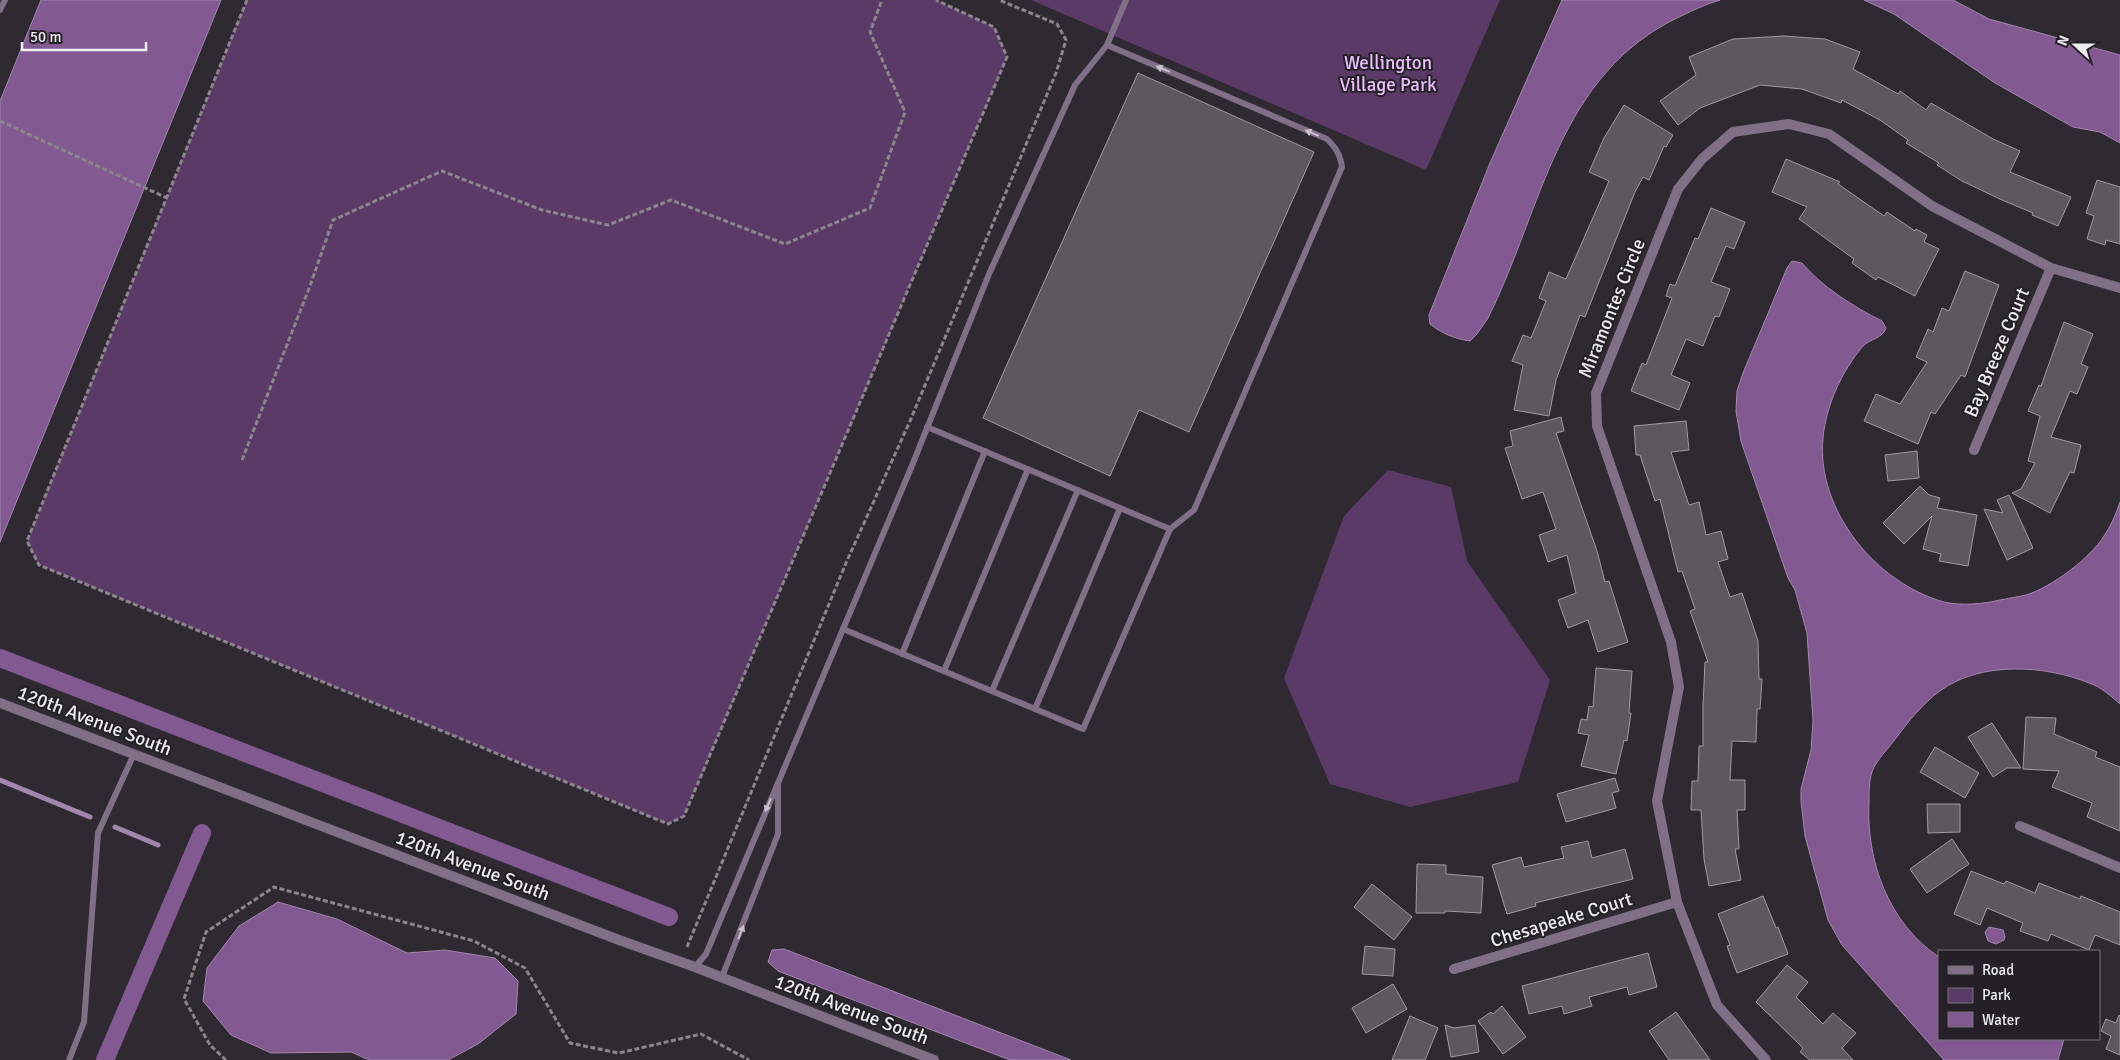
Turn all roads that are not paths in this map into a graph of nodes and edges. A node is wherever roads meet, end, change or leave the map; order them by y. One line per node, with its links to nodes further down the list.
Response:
1 (5, 0): 3 (lane)
2 (1126, 0): 4 (lane)
3 (0, 10)
4 (1107, 45): 7 (lane); 13 (lane, one-way to 4)
5 (2051, 268): 6 (street, Miramontes Circle); 8 (street, Bay Breeze Court); 24 (street, Miramontes Circle)
6 (2120, 288)
7 (928, 426): 9 (lane); 14 (lane)
8 (1974, 450)
9 (985, 451): 10 (lane); 15 (lane)
10 (1028, 469): 11 (lane); 16 (lane)
11 (1078, 490): 12 (lane); 17 (lane)
12 (1120, 508): 13 (lane); 19 (lane)
13 (1170, 529): 19 (lane)
14 (843, 629): 15 (lane); 21 (lane)
15 (902, 654): 16 (lane)
16 (944, 671): 17 (lane)
17 (992, 691): 19 (lane)
18 (0, 703): 20 (street, 120th Avenue South)
19 (1036, 709)
20 (134, 754): 25 (street, 120th Avenue South); 28 (lane)
21 (778, 783): 25 (lane, one-way to 25); 27 (lane, one-way to 21)
22 (2020, 826): 23 (street)
23 (2120, 868)
24 (1677, 902): 26 (street, Chesapeake Court); 30 (street, Miramontes Circle)
25 (695, 967): 27 (street, 120th Avenue South)
26 (1454, 969)
27 (722, 977): 29 (street, 120th Avenue South)
28 (69, 1060)
29 (934, 1060)
30 (1766, 1060)

